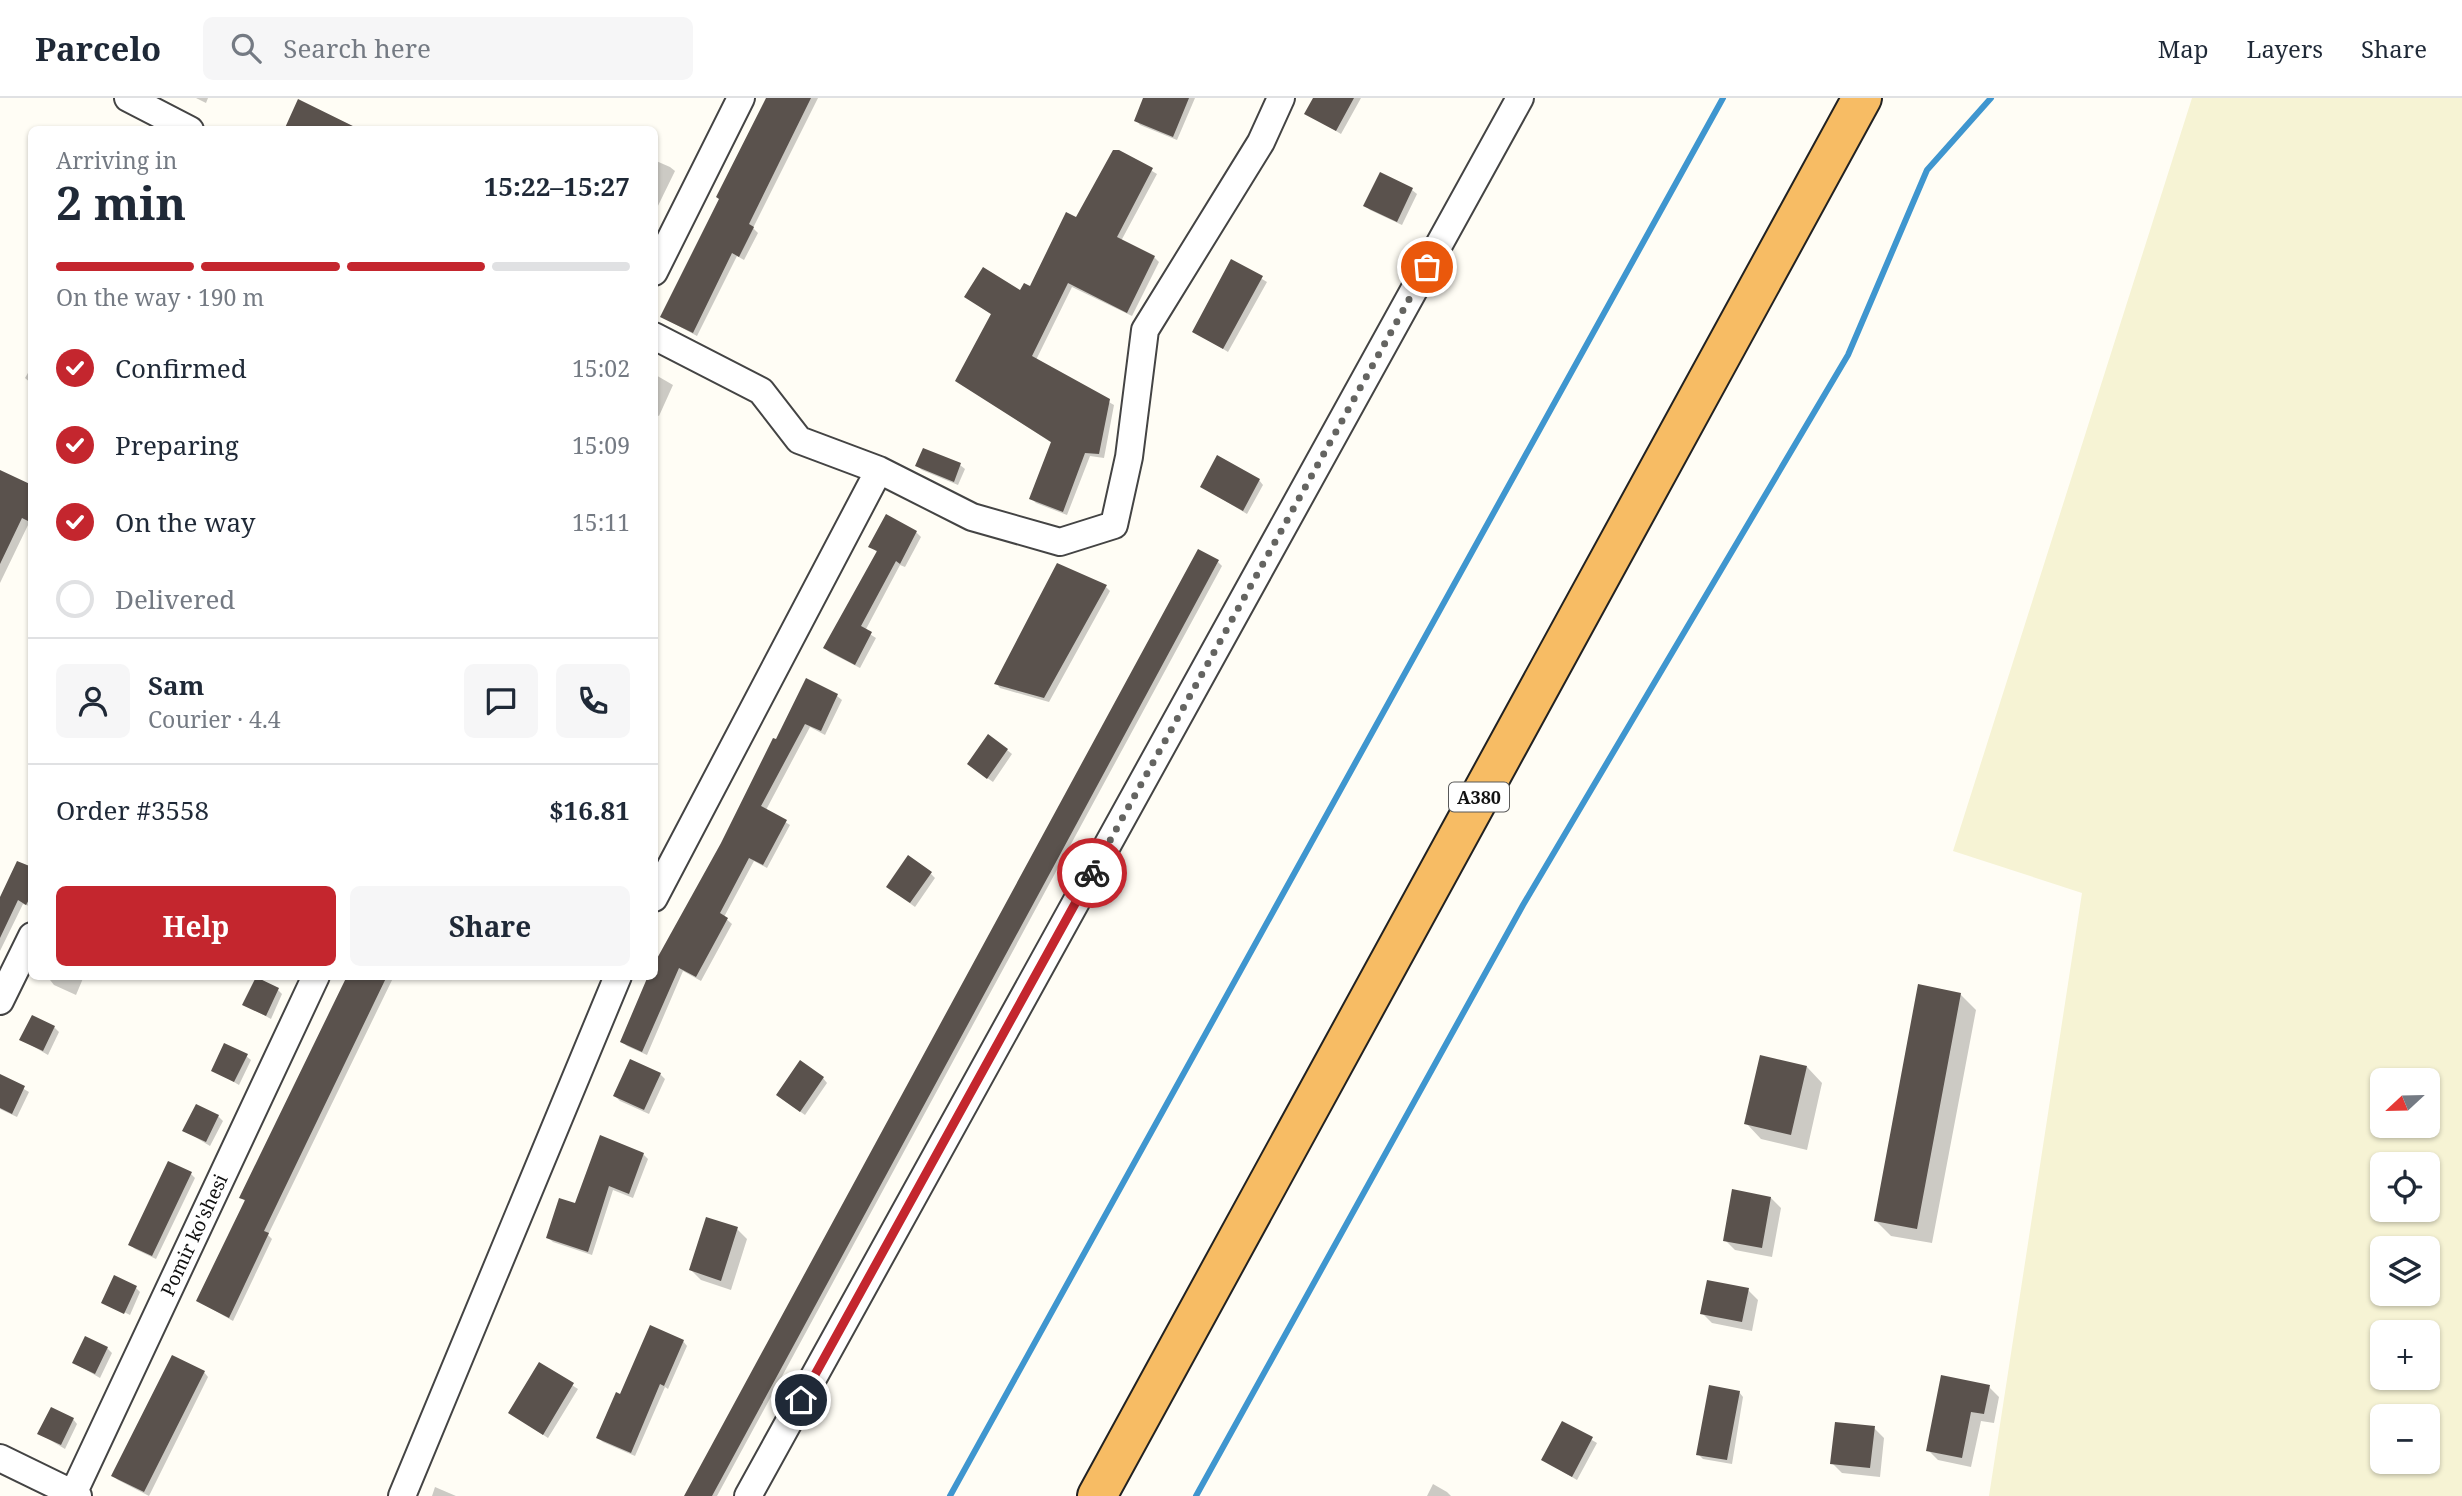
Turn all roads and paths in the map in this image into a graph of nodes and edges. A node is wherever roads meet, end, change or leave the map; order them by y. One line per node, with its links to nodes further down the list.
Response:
1 (128, 98): 6 (street)
2 (741, 98): 7 (street)
3 (1281, 98): 9 (street)
4 (1520, 98): 18 (street)
5 (1862, 98): 19 (highway, A380)
6 (182, 126)
7 (658, 264)
8 (658, 338): 9 (street)
9 (879, 470): 10 (street)
10 (658, 890)
11 (28, 944): 14 (street)
12 (314, 980): 16 (street, Pomir ko'shesi)
13 (616, 980): 17 (street)
14 (0, 1001)
15 (0, 1458): 16 (street)
16 (76, 1495)
17 (402, 1496)
18 (748, 1496)
19 (1097, 1496)

